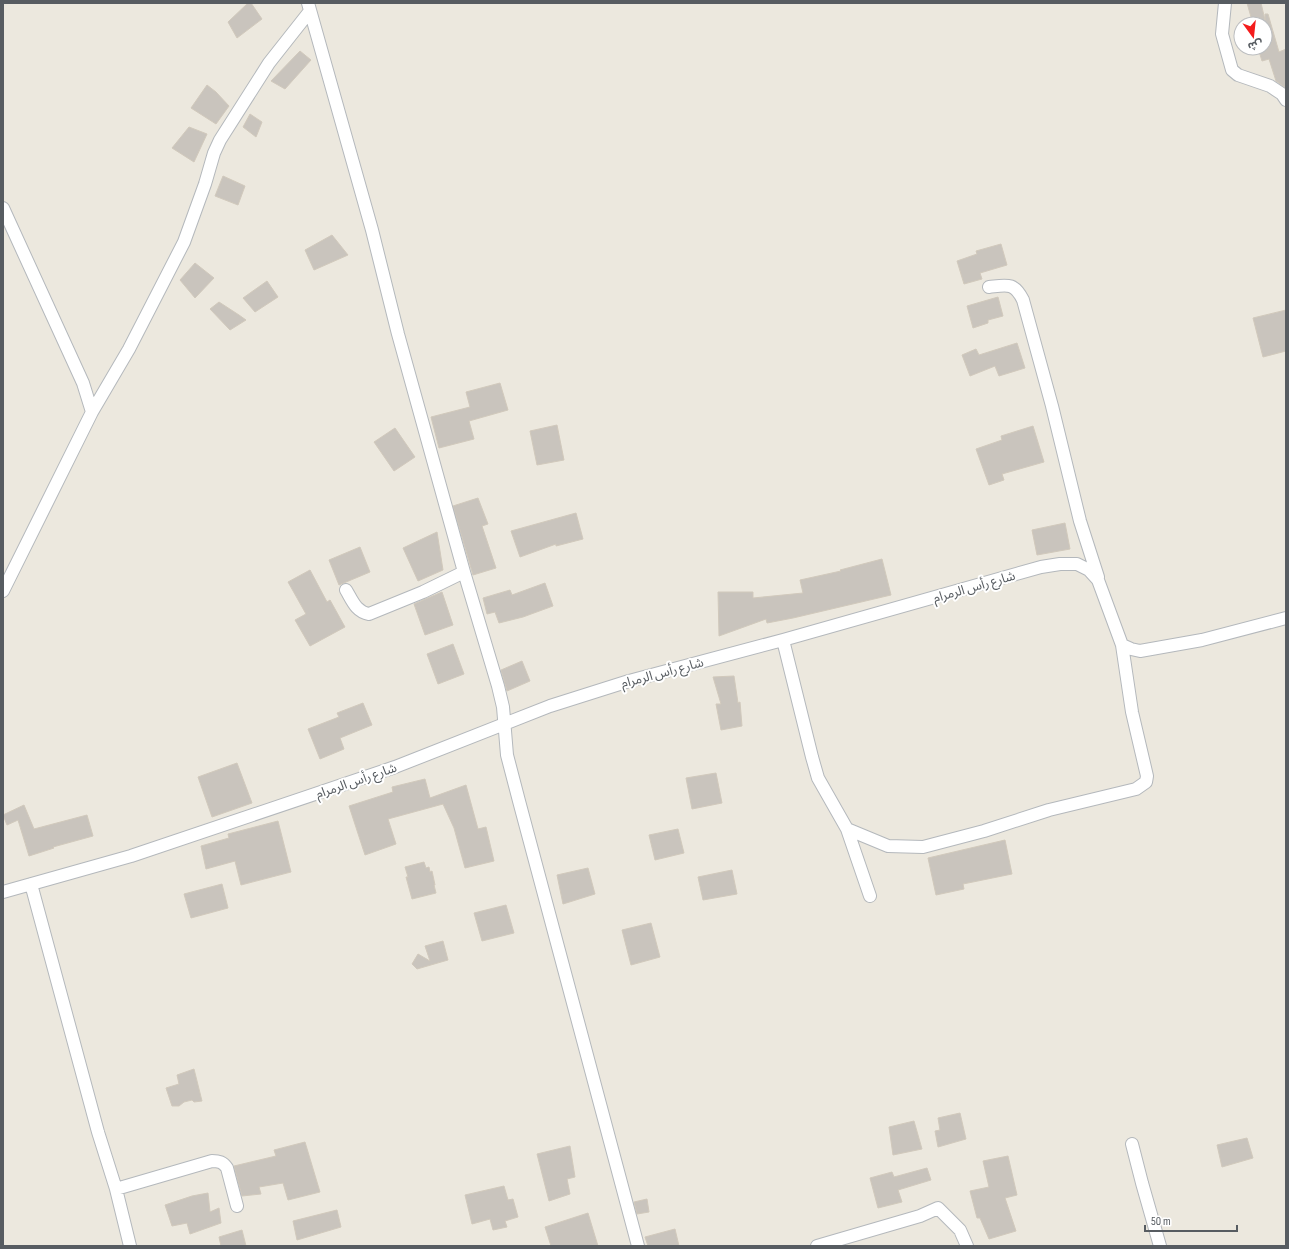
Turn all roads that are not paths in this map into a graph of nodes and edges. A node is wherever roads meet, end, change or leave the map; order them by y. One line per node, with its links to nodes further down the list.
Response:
1 (1225, 3): 3 (street)
2 (309, 7): 6 (street); 7 (street)
3 (1286, 100)
4 (3, 208): 6 (street)
5 (989, 287): 8 (street)
6 (92, 412): 10 (street)
7 (464, 572): 9 (street); 14 (street)
8 (1098, 580): 12 (street, شارع رأس الرمرام); 13 (street, شارع رأس الرمرام)
9 (346, 590)
10 (3, 591)
11 (1286, 618): 13 (street)
12 (783, 640): 14 (street, شارع رأس الرمرام); 15 (street)
13 (1122, 645): 15 (street, شارع رأس الرمرام)
14 (504, 725): 16 (street, شارع رأس الرمرام); 23 (street)
15 (847, 829): 18 (street)
16 (32, 884): 17 (street, شارع رأس الرمرام); 20 (street)
17 (3, 892)
18 (870, 896)
19 (1132, 1144): 26 (street)
20 (116, 1189): 21 (street); 22 (street)
21 (237, 1206)
22 (130, 1246)
23 (638, 1246)
24 (818, 1246): 25 (street)
25 (967, 1246)
26 (1160, 1246)

